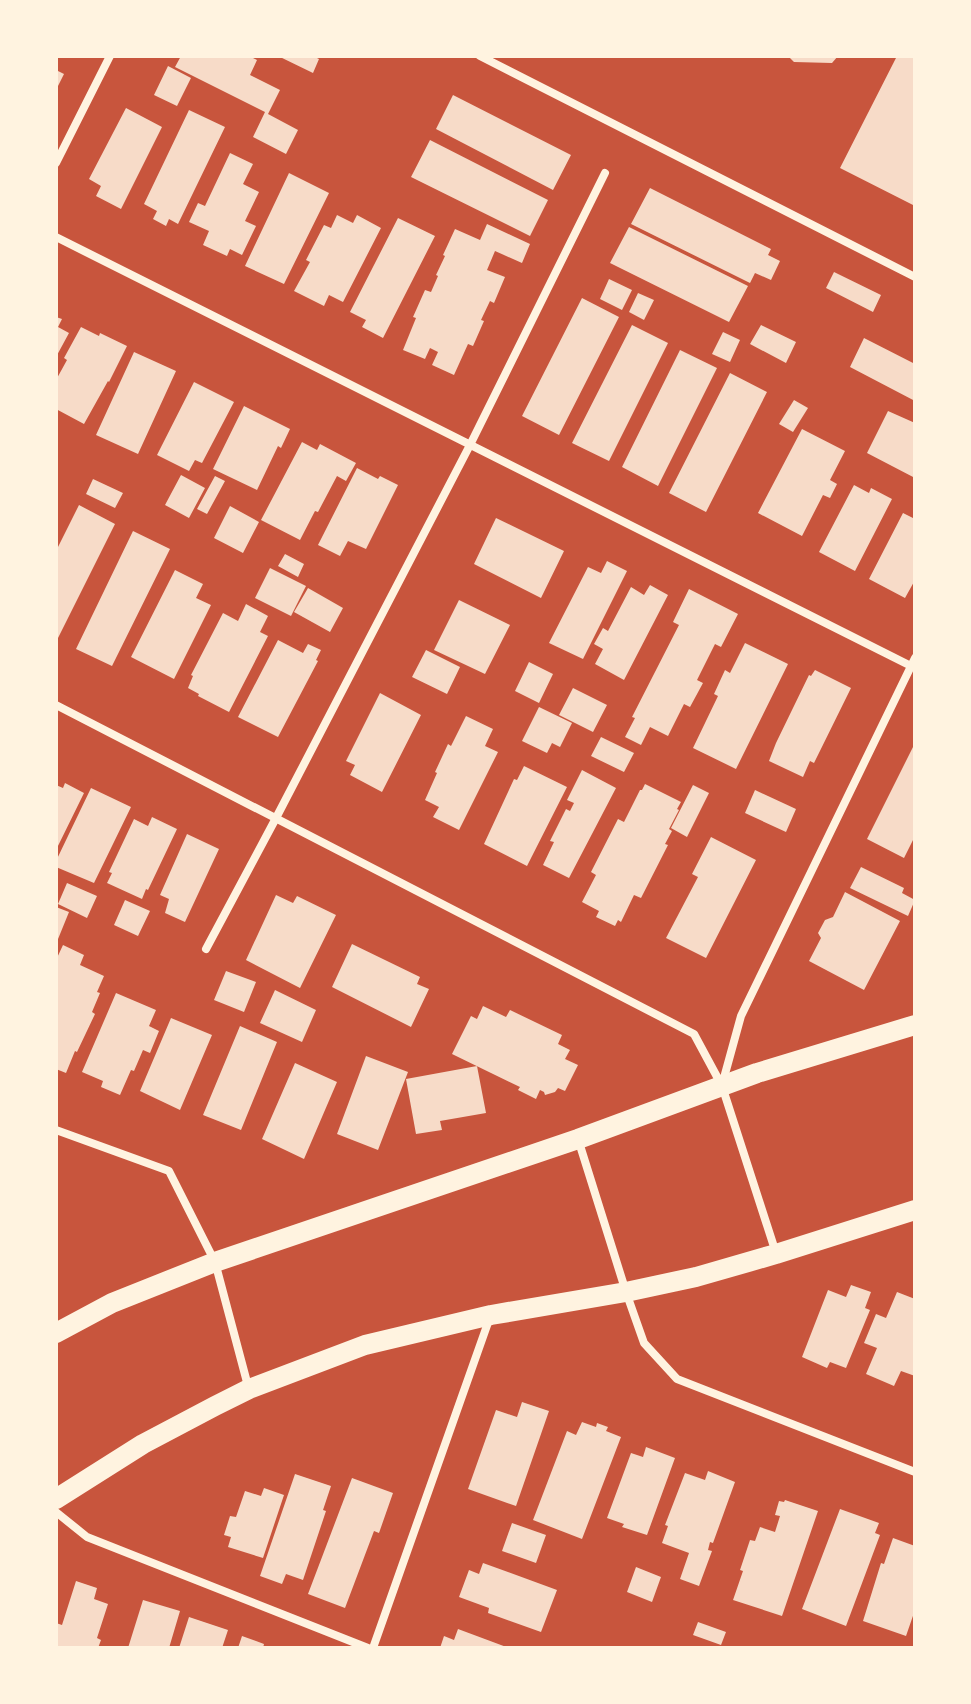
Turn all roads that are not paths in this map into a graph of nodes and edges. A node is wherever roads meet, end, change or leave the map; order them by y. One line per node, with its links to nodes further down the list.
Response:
1 (110, 56): 3 (street)
2 (480, 56): 6 (street)
3 (56, 163)
4 (605, 173): 7 (street)
5 (56, 237): 7 (street)
6 (915, 277)
7 (470, 445): 8 (street); 10 (street)
8 (914, 664): 13 (street)
9 (56, 705): 10 (street)
10 (276, 818): 11 (street); 13 (street)
11 (206, 949)
12 (915, 1025): 13 (main road)
13 (722, 1086): 15 (main road); 17 (street)
14 (56, 1130): 18 (street)
15 (578, 1139): 18 (main road); 19 (street)
16 (915, 1210): 17 (main road)
17 (776, 1254): 19 (main road)
18 (215, 1262): 21 (main road); 22 (street)
19 (626, 1292): 20 (main road); 23 (street)
20 (491, 1315): 22 (main road); 26 (street)
21 (56, 1333)
22 (249, 1389): 24 (main road)
23 (915, 1472)
24 (56, 1499)
25 (56, 1512): 26 (street)
26 (370, 1648)

